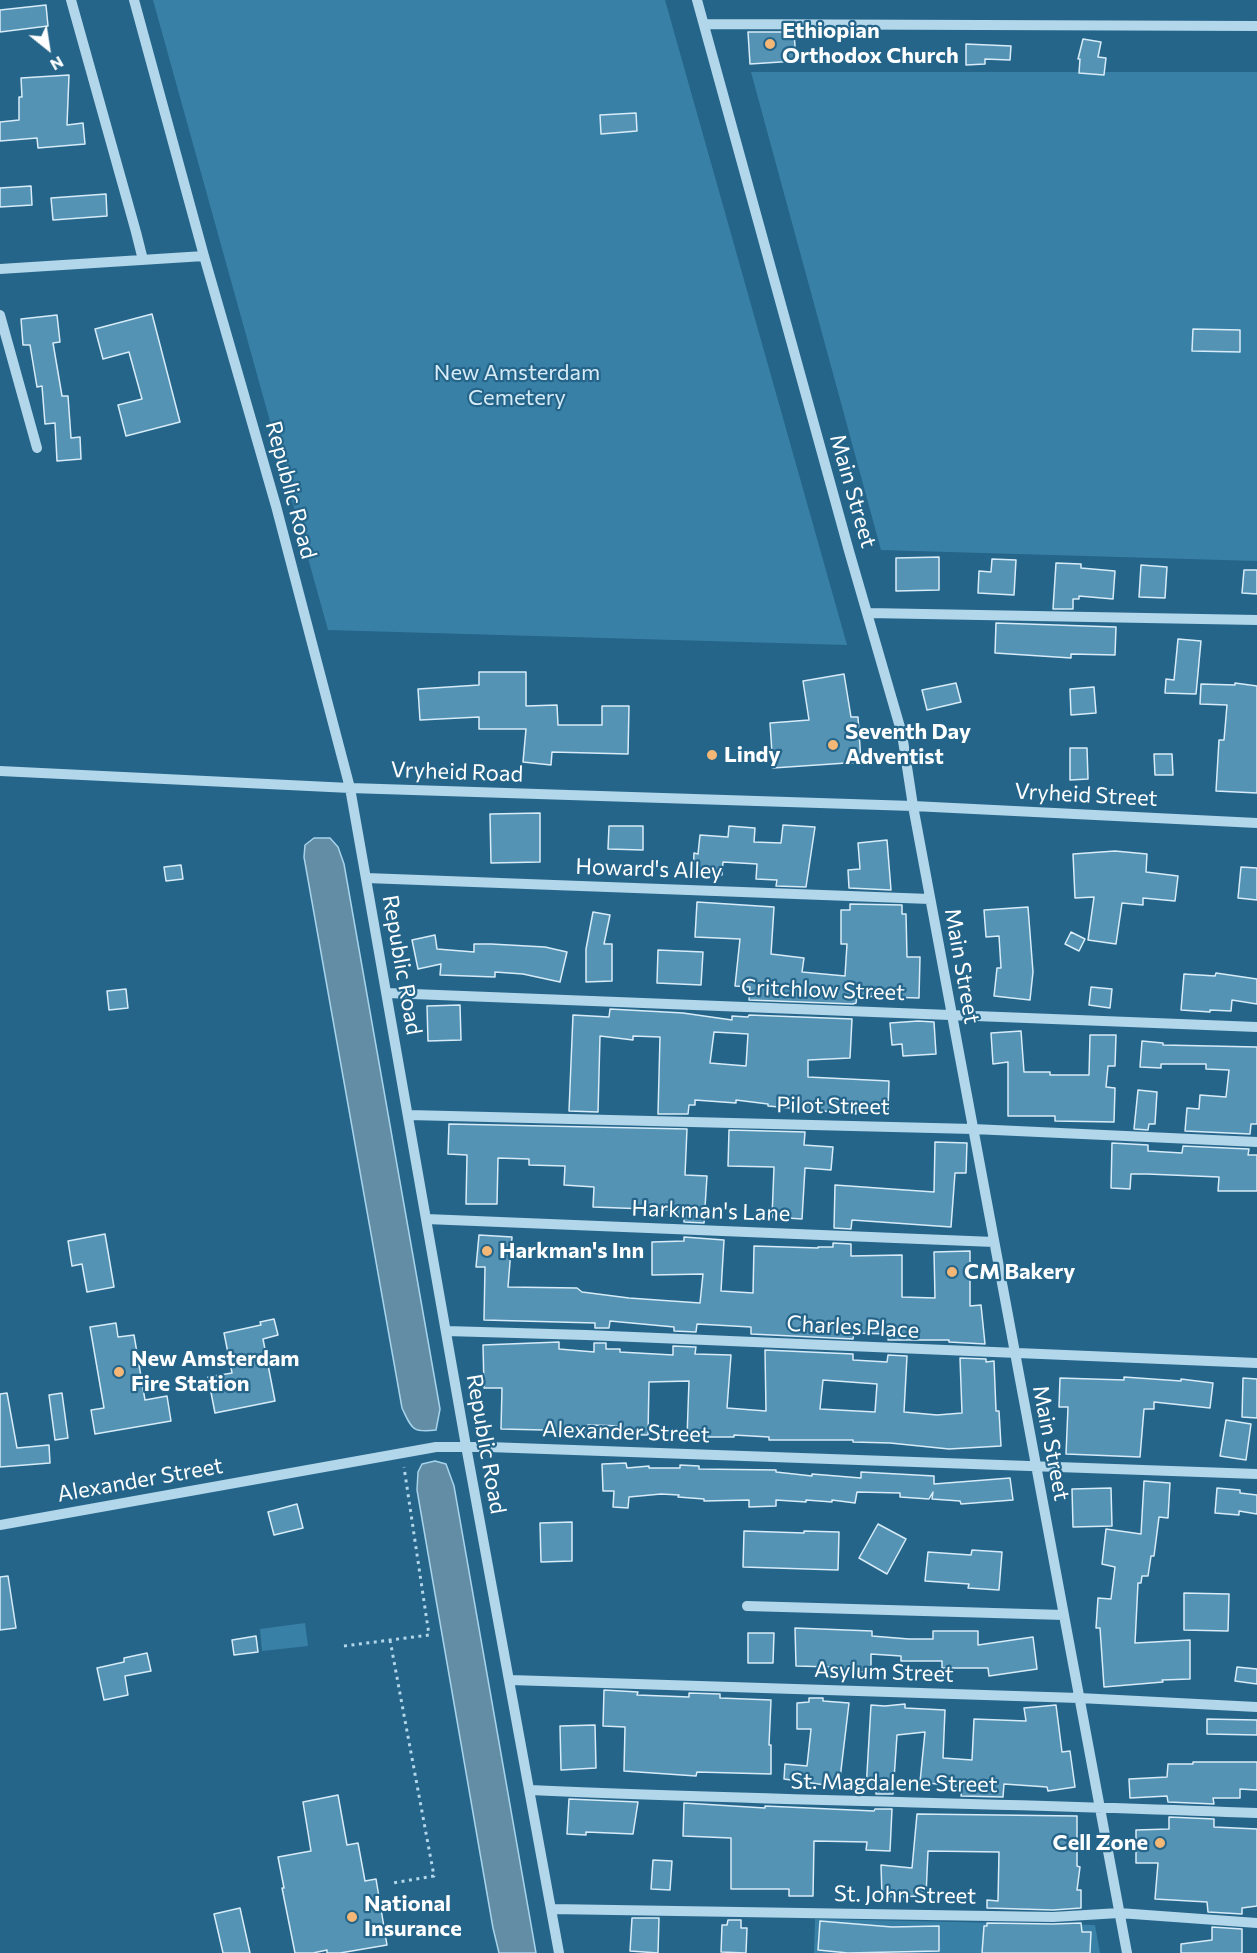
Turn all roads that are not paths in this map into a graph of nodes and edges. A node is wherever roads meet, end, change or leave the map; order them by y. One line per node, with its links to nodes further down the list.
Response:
1 (70, 0): 7 (street)
2 (134, 0): 6 (street, Republic Road)
3 (697, 0): 4 (street, Main Street)
4 (704, 24): 5 (street); 11 (street, Main Street)
5 (1257, 26)
6 (204, 256): 7 (street); 14 (street, Republic Road)
7 (142, 260): 8 (street)
8 (0, 269)
9 (0, 315): 10 (street)
10 (37, 448)
11 (868, 613): 12 (street); 15 (street, Main Street)
12 (1257, 620)
13 (0, 771): 14 (street, Vryheid Road)
14 (350, 788): 15 (street, Vryheid Road); 17 (street, Republic Road)
15 (913, 806): 16 (street, Vryheid Street); 18 (street, Main Street)
16 (1257, 823)
17 (366, 878): 18 (street, Howard's Alley); 19 (street, Republic Road)
18 (930, 899): 20 (street, Main Street)
19 (387, 993): 20 (street, Critchlow Street); 22 (street, Republic Road)
20 (951, 1014): 21 (street, Critchlow Street); 23 (street, Main Street)
21 (1257, 1027)
22 (409, 1115): 23 (street, Pilot Street); 25 (street, Republic Road)
23 (973, 1129): 24 (street, Pilot Street); 26 (street, Main Street)
24 (1257, 1142)
25 (426, 1219): 26 (street, Harkman's Lane); 27 (street, Republic Road)
26 (994, 1242): 28 (street, Main Street)
27 (446, 1331): 28 (street, Charles Place); 30 (street, Republic Road)
28 (1015, 1354): 29 (street, Charles Place); 31 (street, Main Street)
29 (1257, 1363)
30 (466, 1446): 31 (street, Alexander Street); 33 (street, Alexander Street); 36 (street, Republic Road)
31 (1036, 1467): 32 (street, Alexander Street); 35 (street, Main Street)
32 (1257, 1474)
33 (0, 1525)
34 (747, 1606): 35 (street)
35 (1064, 1616): 37 (street, Main Street)
36 (510, 1680): 37 (street, Asylum Street); 39 (street, Republic Road)
37 (1078, 1698): 38 (street, Asylum Street); 40 (street, Main Street)
38 (1257, 1707)
39 (530, 1790): 40 (street, St. Magdalene Street); 42 (street, Republic Road)
40 (1099, 1807): 41 (street, St. Magdalene Street); 43 (street, Main Street)
41 (1257, 1813)
42 (551, 1909): 43 (street, St. John Street); 45 (street, Republic Road)
43 (1119, 1913): 44 (street, St. John Street); 46 (street, Main Street)
44 (1257, 1923)
45 (559, 1953)
46 (1127, 1953)

